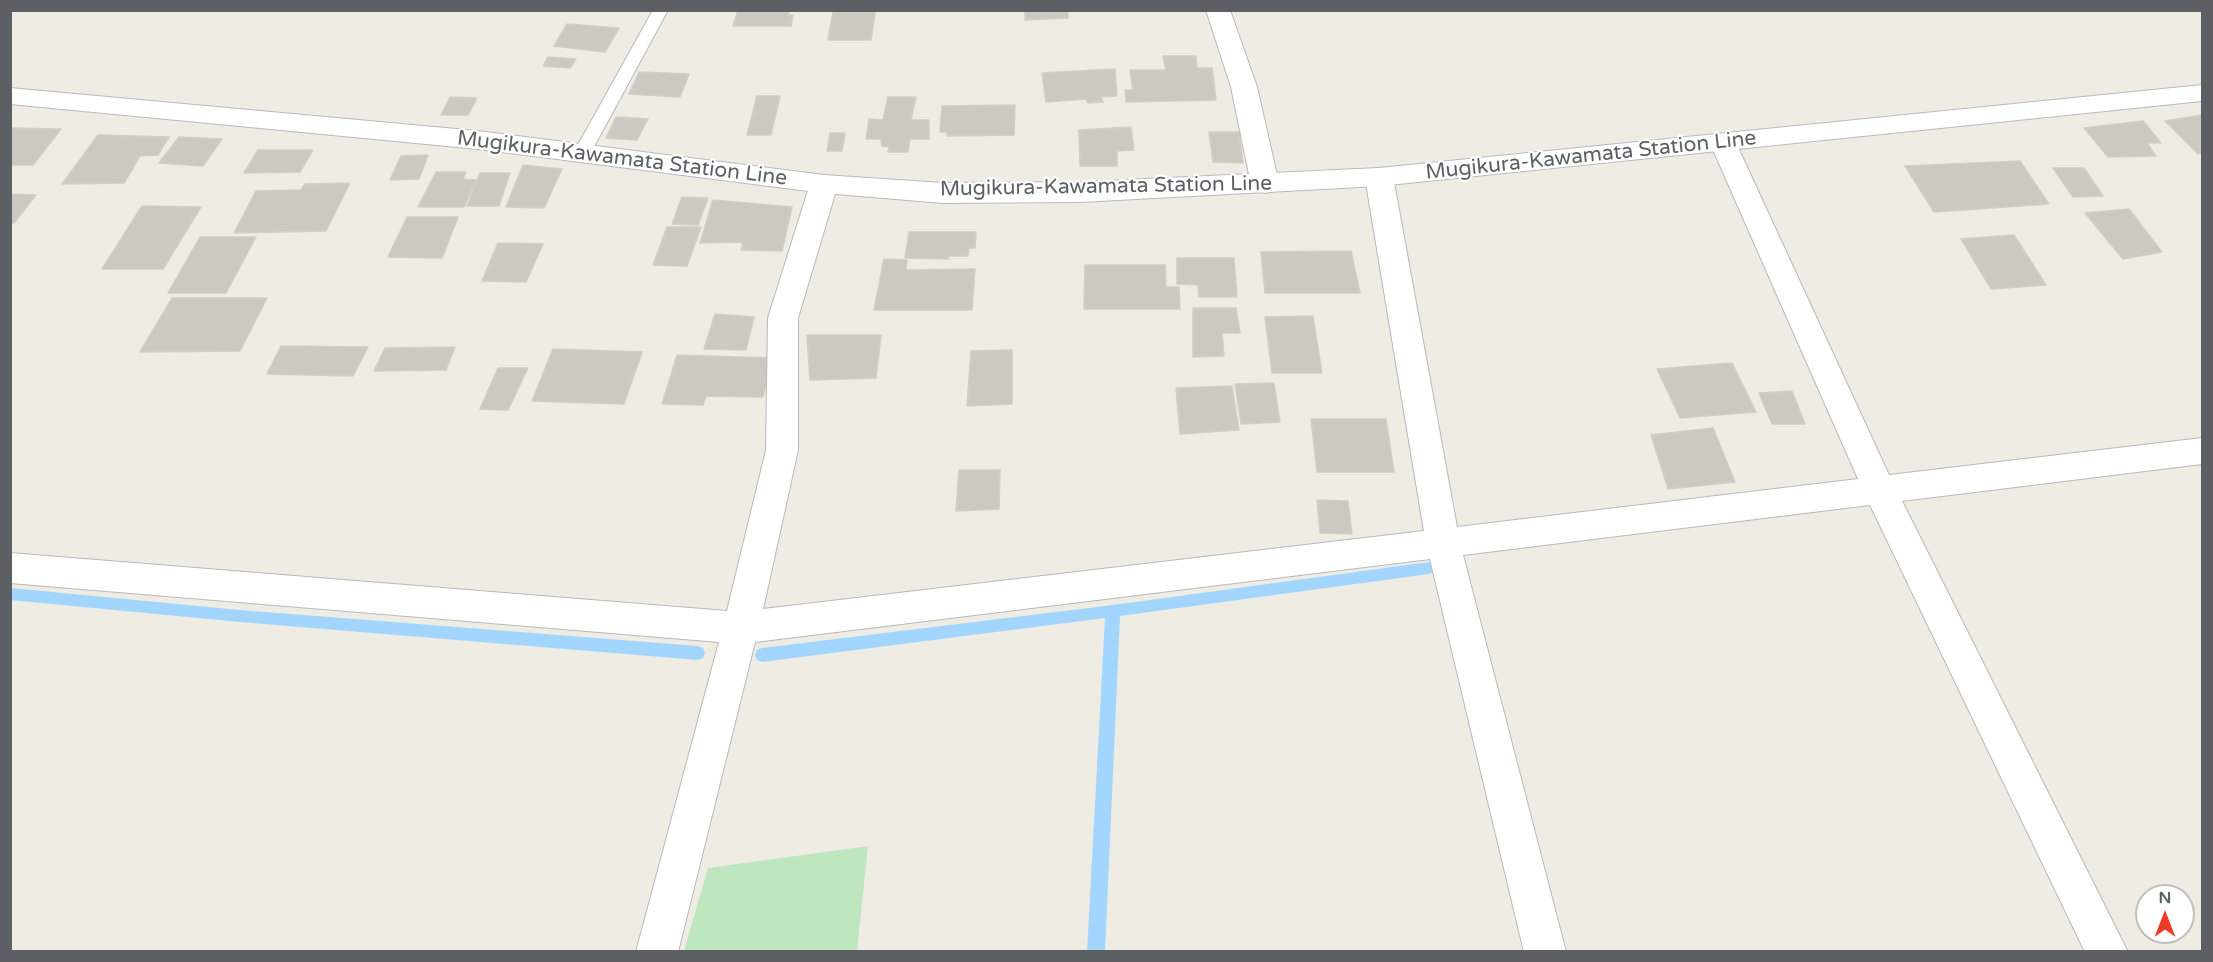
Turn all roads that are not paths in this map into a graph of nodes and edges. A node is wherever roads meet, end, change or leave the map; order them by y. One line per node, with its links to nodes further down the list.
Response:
1 (661, 10): 6 (lane)
2 (1218, 10): 9 (street)
3 (2202, 93): 5 (street, Mugikura-Kawamata Station Line)
4 (10, 96): 6 (street, Mugikura-Kawamata Station Line)
5 (1723, 143): 7 (street, Mugikura-Kawamata Station Line); 11 (street)
6 (582, 152): 8 (street, Mugikura-Kawamata Station Line)
7 (1379, 177): 9 (street, Mugikura-Kawamata Station Line); 12 (street)
8 (824, 184): 9 (street, Mugikura-Kawamata Station Line); 14 (street)
9 (1265, 184)
10 (2202, 451): 11 (street)
11 (1879, 489): 12 (street); 17 (street)
12 (1443, 542): 14 (street); 16 (street)
13 (10, 568): 14 (street)
14 (741, 628): 15 (street)
15 (657, 951)
16 (1545, 951)
17 (2107, 951)

